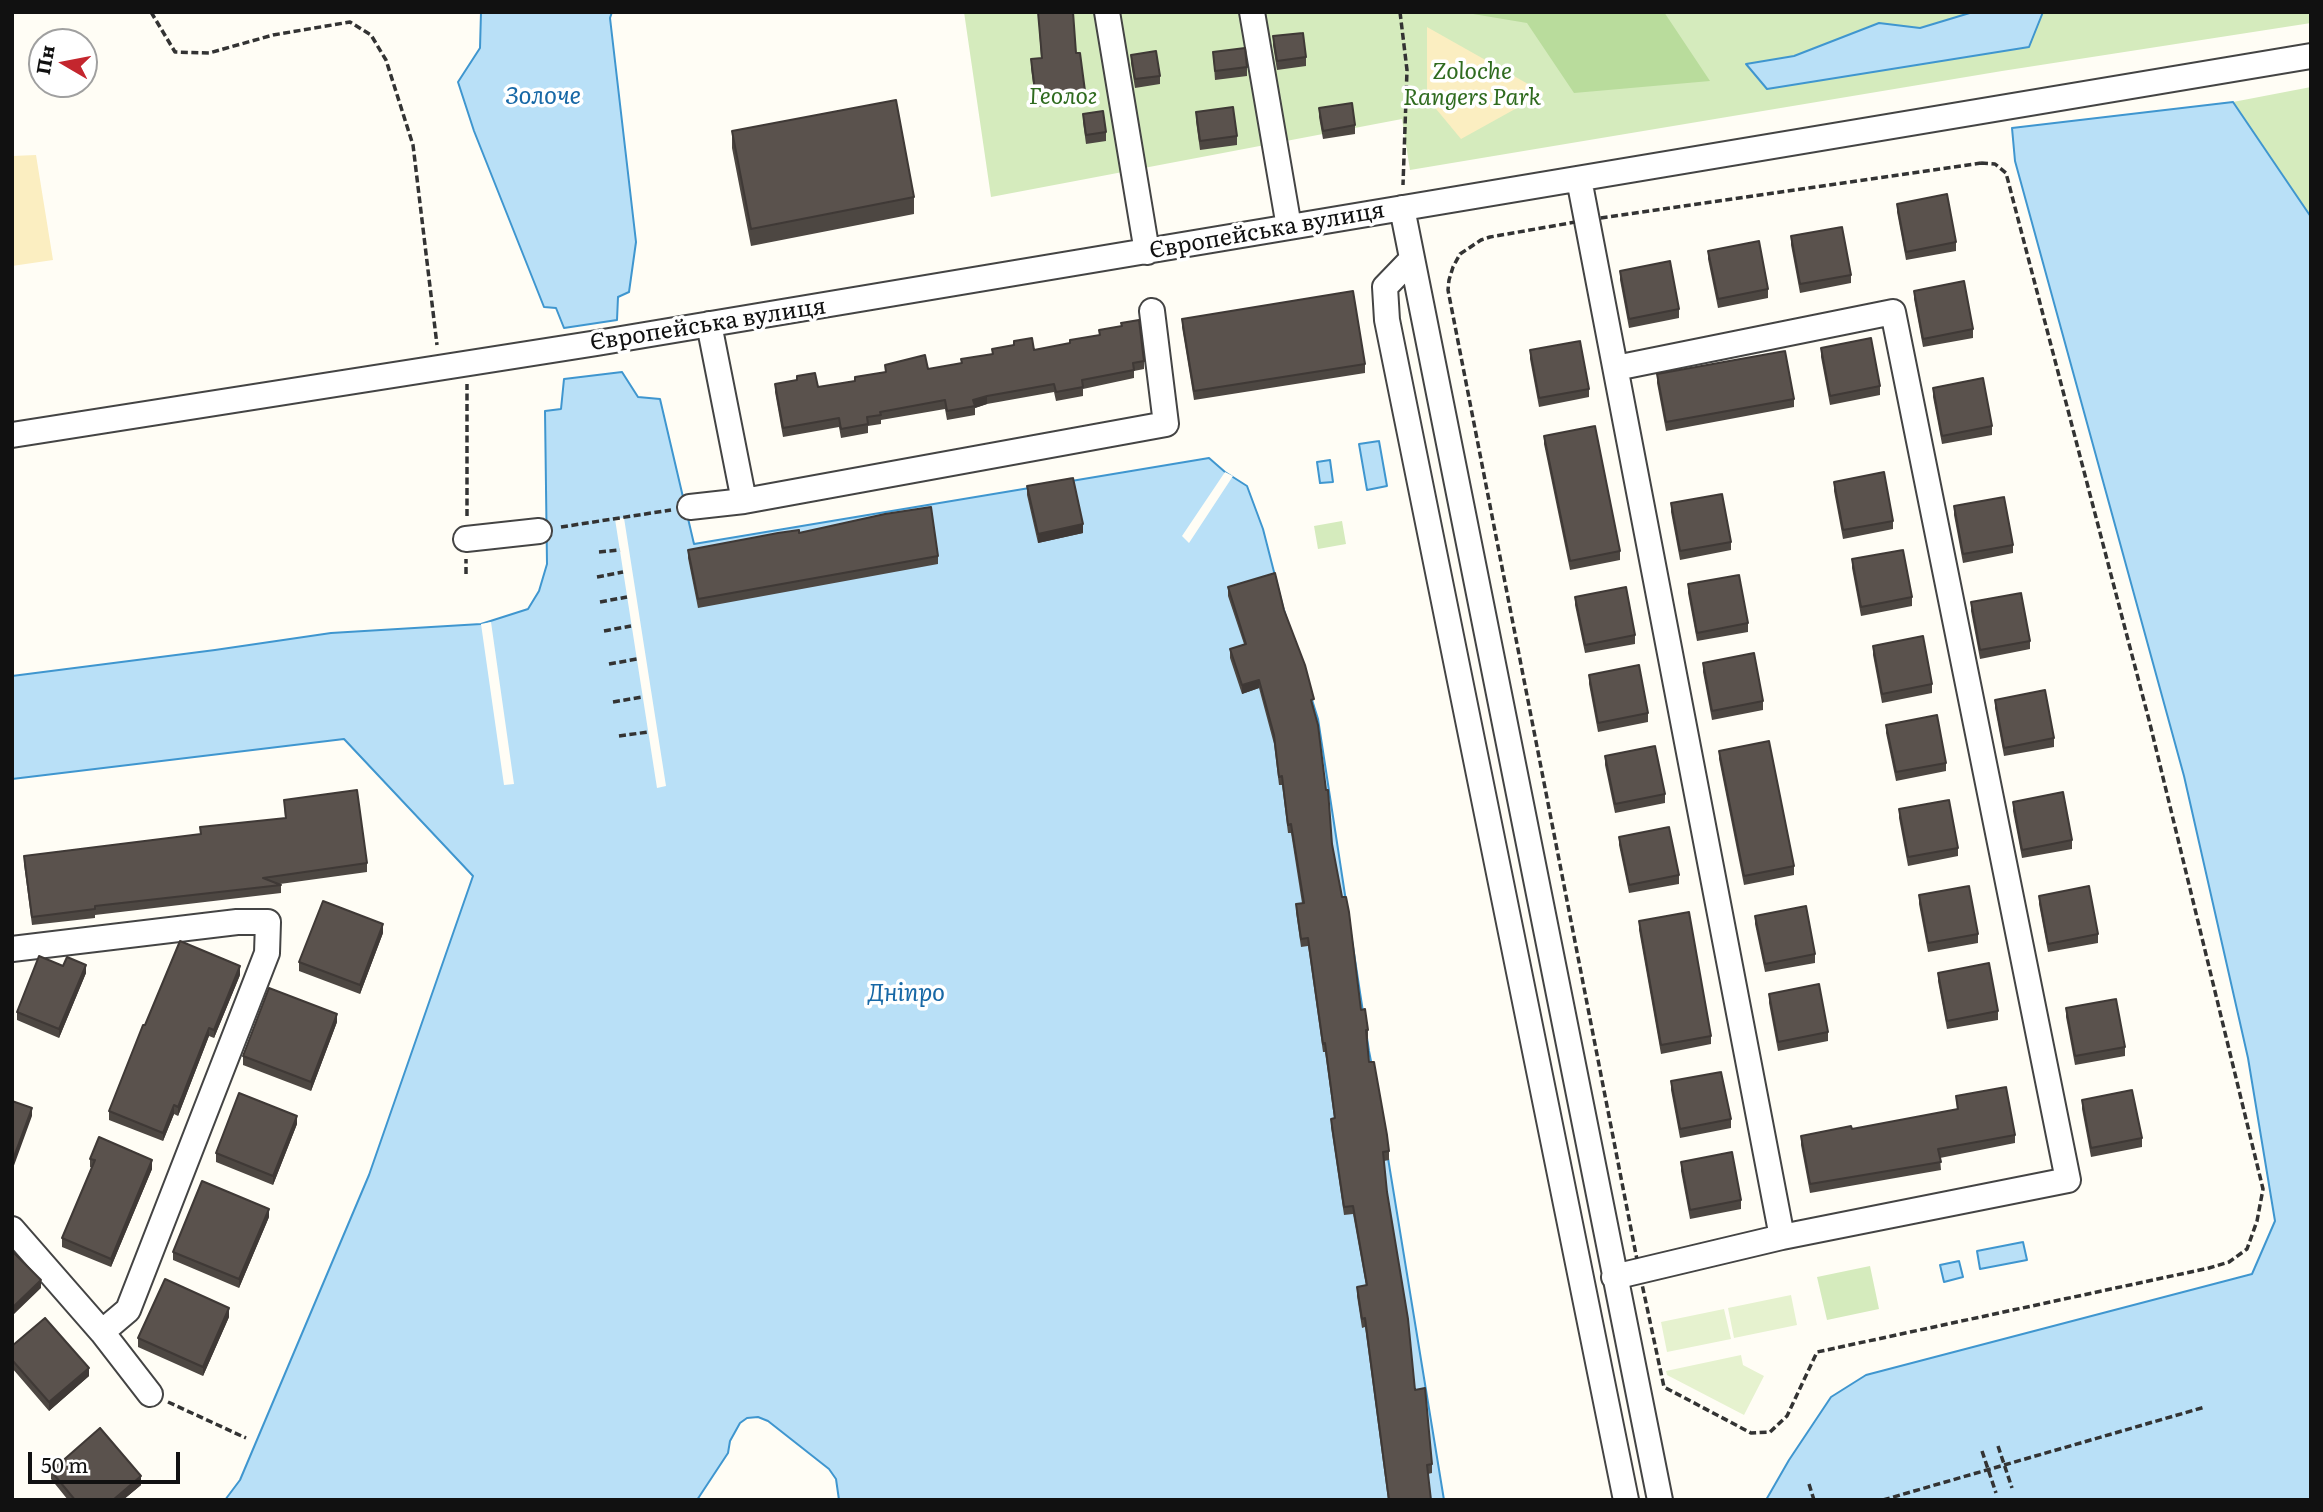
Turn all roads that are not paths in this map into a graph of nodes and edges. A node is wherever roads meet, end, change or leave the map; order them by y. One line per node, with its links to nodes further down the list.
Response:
1 (1107, 12): 7 (street)
2 (1252, 12): 6 (street)
3 (2311, 56): 4 (street, Європейська вулиця)
4 (1579, 179): 5 (street, Європейська вулиця); 11 (street)
5 (1402, 208): 6 (street, Європейська вулиця); 8 (street)
6 (1289, 228): 7 (street, Європейська вулиця)
7 (1147, 252): 10 (street, Європейська вулиця)
8 (1412, 259): 20 (street); 23 (street)
9 (1152, 311): 13 (street)
10 (709, 324): 12 (street, Європейська вулиця); 13 (street)
11 (1616, 368): 19 (street); 19 (street)
12 (12, 435)
13 (744, 501): 14 (street)
14 (690, 508)
15 (539, 531): 16 (street)
16 (466, 539)
17 (12, 949): 21 (street)
18 (12, 1229): 21 (street)
19 (1782, 1237): 20 (street)
20 (1614, 1277): 24 (street)
21 (102, 1332): 22 (street)
22 (150, 1394)
23 (1626, 1500)
24 (1660, 1500)

